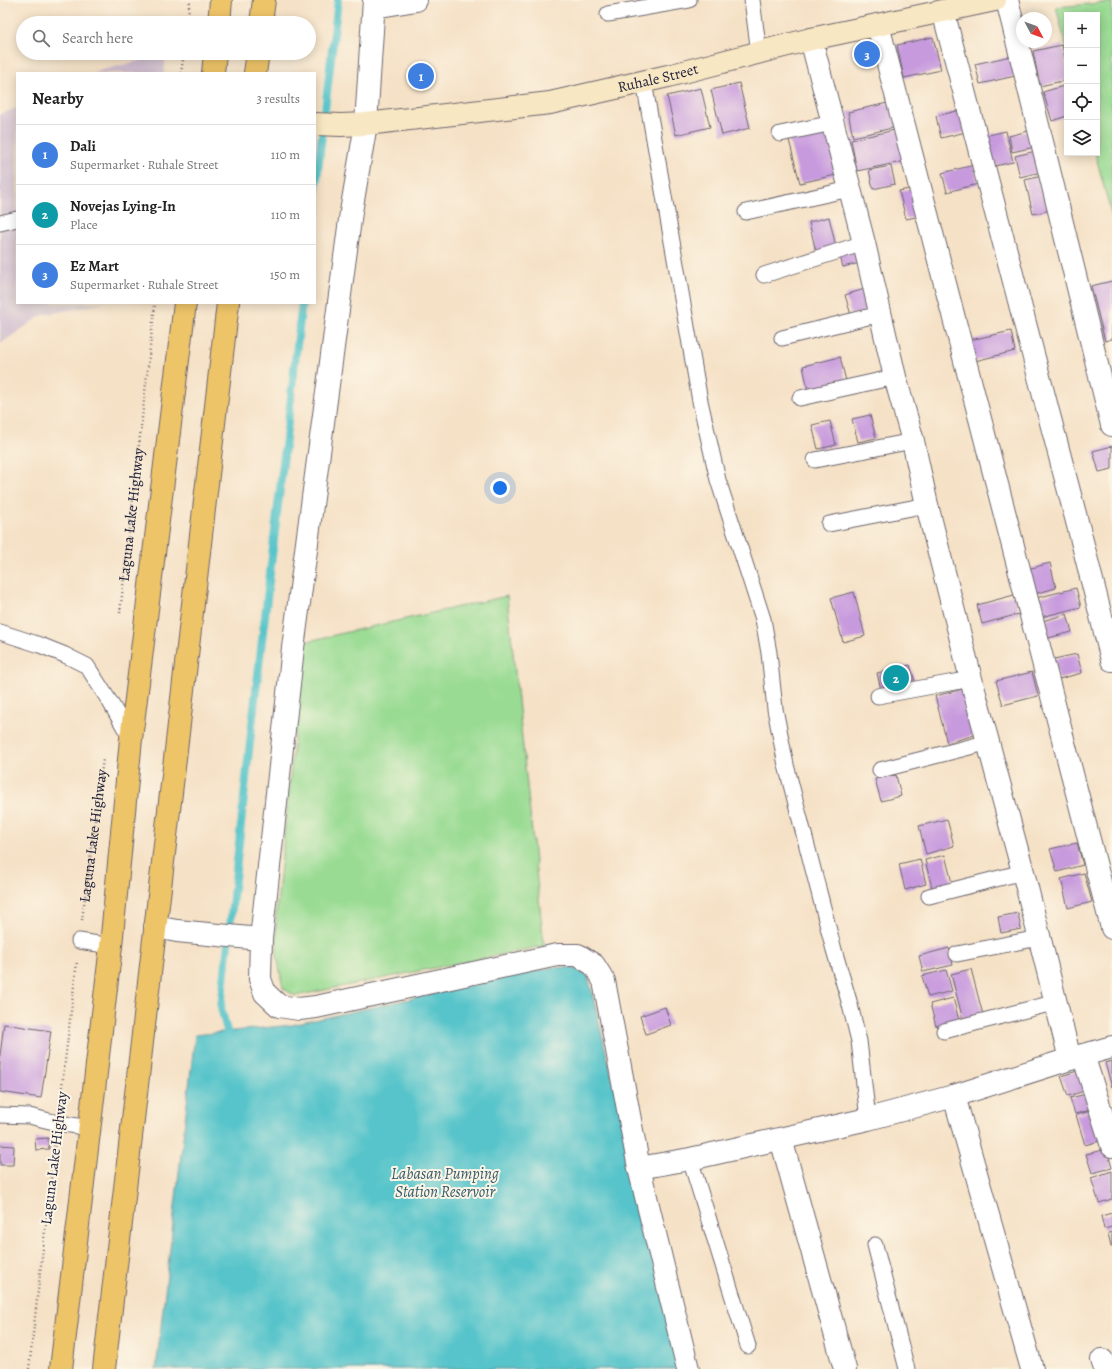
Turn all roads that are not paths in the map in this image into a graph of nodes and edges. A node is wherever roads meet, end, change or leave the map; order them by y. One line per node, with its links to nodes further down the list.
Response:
1 (221, 0): 11 (main road)
2 (264, 0): 12 (main road)
3 (416, 0): 8 (street)
4 (689, 0): 10 (lane)
5 (752, 0): 15 (lane)
6 (995, 0): 9 (street, Ruhale Street)
7 (1007, 0): 37 (street)
8 (374, 3): 23 (street)
9 (943, 11): 13 (street, Ruhale Street); 43 (street)
10 (608, 14)
11 (220, 16)
12 (262, 16)
13 (878, 25): 14 (street, Ruhale Street); 52 (street)
14 (811, 39): 15 (street, Ruhale Street); 21 (street)
15 (759, 53): 20 (street, Ruhale Street)
16 (214, 60): 18 (main road)
17 (257, 60): 19 (main road)
18 (213, 72)
19 (255, 72)
20 (644, 82): 23 (street, Ruhale Street); 64 (lane)
21 (833, 122): 24 (lane); 25 (street)
22 (316, 124): 23 (street, Ruhale Street)
23 (366, 124): 54 (street)
24 (780, 134)
25 (850, 189): 26 (lane); 29 (street)
26 (746, 212)
27 (16, 219): 28 (lane)
28 (0, 223)
29 (864, 243): 30 (lane); 33 (street)
30 (764, 275)
31 (185, 304): 46 (main road, Laguna Lake Highway)
32 (228, 304): 51 (main road)
33 (880, 314): 34 (lane); 35 (street)
34 (782, 338)
35 (895, 377): 36 (lane); 38 (street)
36 (800, 398)
37 (1112, 425)
38 (914, 441): 39 (lane); 40 (street)
39 (815, 460)
40 (927, 504): 41 (lane); 44 (street)
41 (829, 524)
42 (0, 632): 46 (lane)
43 (1112, 660)
44 (971, 679): 45 (lane); 47 (street)
45 (878, 696)
46 (130, 739): 56 (main road, Laguna Lake Highway)
47 (989, 742): 48 (lane); 49 (street)
48 (880, 770)
49 (1023, 872): 50 (lane); 53 (street)
50 (929, 896)
51 (155, 927): 54 (street); 73 (main road)
52 (1112, 928)
53 (1039, 938): 57 (lane); 58 (street)
54 (261, 940): 69 (street)
55 (79, 941): 56 (lane)
56 (111, 946): 65 (main road, Laguna Lake Highway)
57 (957, 954)
58 (1057, 1002): 59 (lane); 61 (street)
59 (944, 1031)
60 (1112, 1047): 61 (street)
61 (1076, 1057): 62 (street); 67 (street)
62 (954, 1096): 64 (street); 77 (street)
63 (0, 1115): 65 (lane)
64 (868, 1119): 66 (street)
65 (90, 1128): 72 (main road, Laguna Lake Highway)
66 (780, 1139): 68 (street); 75 (street)
67 (1112, 1146)
68 (690, 1160): 69 (street); 71 (lane)
69 (639, 1168): 74 (street)
70 (874, 1245): 76 (lane)
71 (748, 1346)
72 (61, 1369)
73 (104, 1369)
74 (688, 1369)
75 (845, 1369)
76 (907, 1369)
77 (1032, 1369)

